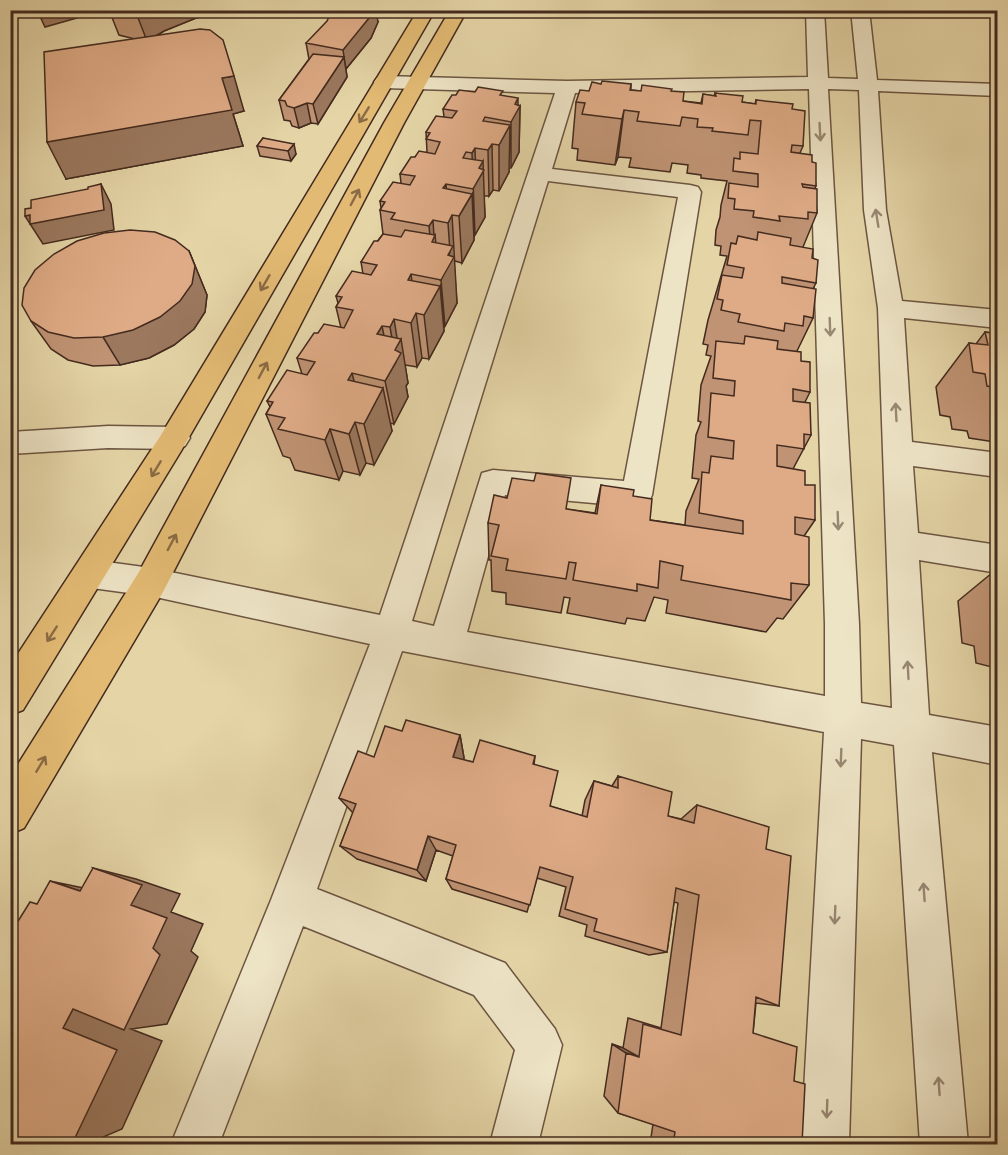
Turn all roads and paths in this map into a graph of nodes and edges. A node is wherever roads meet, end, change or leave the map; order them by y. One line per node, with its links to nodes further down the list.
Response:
1 (427, 10): 5 (main road)
2 (459, 10): 7 (main road)
3 (815, 10): 6 (street)
4 (860, 10): 8 (street)
5 (384, 82): 7 (street); 14 (main road, one-way to 14)
6 (817, 83): 8 (street); 9 (street); 25 (street, one-way to 25)
7 (418, 84): 9 (street); 21 (main road, one-way to 7)
8 (868, 85): 10 (street); 12 (street, one-way to 8)
9 (567, 87): 11 (street)
10 (998, 90)
11 (540, 174): 22 (street); 23 (street)
12 (891, 308): 13 (street); 16 (street, one-way to 12)
13 (998, 319)
14 (175, 438): 15 (street); 20 (main road, one-way to 20)
15 (10, 443)
16 (897, 452): 17 (street); 18 (street)
17 (998, 465)
18 (902, 544): 19 (street); 26 (street, one-way to 18)
19 (998, 559)
20 (92, 574): 21 (street); 24 (main road, one-way to 24)
21 (151, 582): 22 (street); 28 (main road, one-way to 21)
22 (392, 634): 23 (street); 29 (street)
23 (446, 644): 25 (street)
24 (10, 698)
25 (843, 718): 26 (street); 32 (street, one-way to 32)
26 (911, 728): 27 (street); 33 (street, one-way to 26)
27 (998, 746)
28 (10, 814)
29 (292, 900): 30 (street); 31 (street)
30 (195, 1144)
31 (514, 1144)
32 (825, 1144)
33 (944, 1144)

